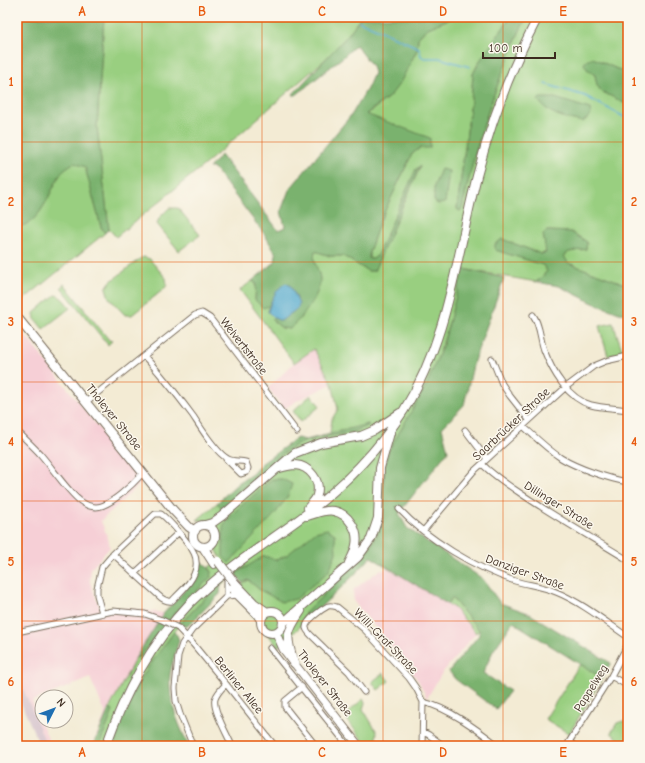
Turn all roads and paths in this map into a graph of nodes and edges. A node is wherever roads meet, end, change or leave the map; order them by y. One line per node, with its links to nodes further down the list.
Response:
1 (538, 17): 9 (main road)
2 (533, 315): 7 (street)
3 (17, 317): 8 (main road, Tholeyer Straße)
4 (144, 356): 8 (street, Welvertstraße); 16 (street, Welvertstraße); 18 (street)
5 (628, 356): 7 (street, Saarbrücker Straße)
6 (492, 359): 11 (street)
7 (566, 387): 10 (street); 11 (street, Saarbrücker Straße)
8 (86, 402): 21 (main road, Tholeyer Straße)
9 (404, 410): 13 (main road); 20 (main road)
10 (628, 410)
11 (529, 420): 12 (street, Saarbrücker Straße)
12 (523, 426): 17 (street, Saarbrücker Straße); 22 (street)
13 (392, 428): 25 (main road); 36 (main road)
14 (465, 430): 17 (street)
15 (17, 431): 21 (street)
16 (298, 432)
17 (487, 458): 19 (street, Saarbrücker Straße)
18 (226, 459)
19 (482, 464): 27 (street, Saarbrücker Straße); 34 (street, Dillinger Straße)
20 (278, 468): 24 (main road); 25 (main road)
21 (144, 473): 28 (main road, Tholeyer Straße)
22 (628, 482)
23 (399, 509): 27 (street, Danziger Straße)
24 (222, 516): 26 (main road); 29 (main road)
25 (298, 520): 36 (main road); 61 (main road)
26 (206, 525): 28 (main road); 29 (main road)
27 (424, 530): 49 (street, Danziger Straße)
28 (195, 531): 32 (main road)
29 (214, 531): 31 (main road)
30 (178, 533): 33 (street); 37 (street); 37 (street)
31 (213, 543): 32 (main road); 35 (main road)
32 (203, 547): 35 (main road)
33 (113, 554): 37 (street); 43 (street)
34 (628, 560)
35 (216, 562): 38 (main road)
36 (348, 565): 41 (main road)
37 (135, 574)
38 (230, 582): 39 (main road); 40 (street); 42 (main road)
39 (238, 595): 40 (street); 45 (main road)
40 (227, 596): 48 (street)
41 (305, 604): 44 (main road); 52 (main road)
42 (267, 612): 44 (main road); 45 (main road)
43 (102, 613): 46 (street, Berliner Allee); 48 (street, Berliner Allee, bridge)
44 (282, 619): 47 (main road)
45 (261, 620): 47 (main road)
46 (17, 632)
47 (276, 633): 52 (main road, Tholeyer Straße)
48 (187, 637): 54 (street, Berliner Allee); 62 (street)
49 (628, 637)
50 (628, 644): 53 (street, Pappelweg)
51 (270, 648): 56 (street)
52 (294, 664): 60 (main road, Tholeyer Straße)
53 (611, 676): 55 (street); 70 (street, Pappelweg)
54 (226, 684): 63 (street); 64 (street, Berliner Allee)
55 (628, 686)
56 (302, 687): 65 (street); 66 (street)
57 (364, 692): 58 (street, Willi-Graf-Straße)
58 (423, 702): 59 (street, Willi-Graf-Straße); 69 (street)
59 (423, 732): 67 (street, Willi-Graf-Straße); 68 (street)
60 (357, 745)
61 (106, 746)
62 (193, 746)
63 (232, 746)
64 (275, 746)
65 (316, 746)
66 (348, 746)
67 (422, 746)
68 (444, 746)
69 (499, 746)
70 (575, 746)

